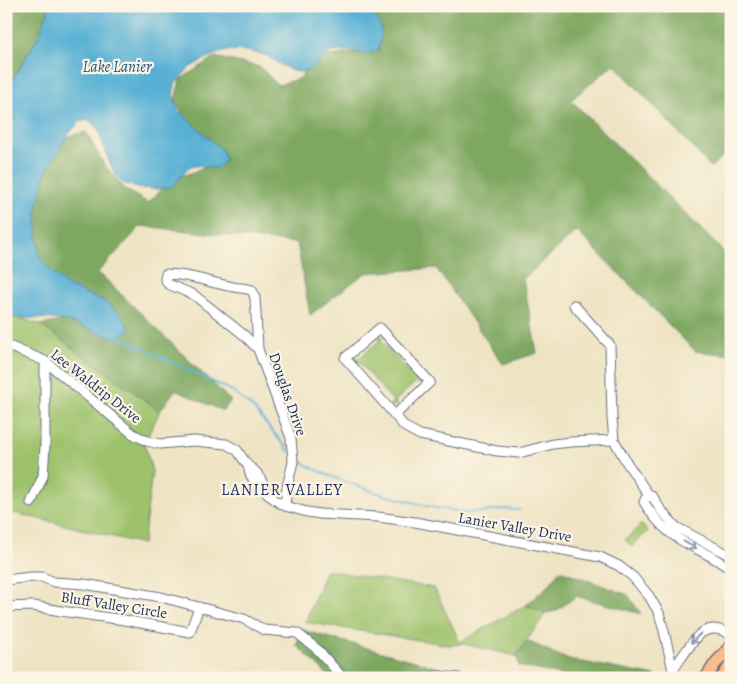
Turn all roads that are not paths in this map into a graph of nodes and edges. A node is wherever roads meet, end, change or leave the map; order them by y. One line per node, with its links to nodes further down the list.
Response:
1 (574, 305): 6 (street)
2 (6, 345): 4 (street, Lee Waldrip Drive)
3 (258, 350): 3 (street, Douglas Drive); 8 (street, Douglas Drive)
4 (46, 361): 7 (street); 8 (street, Lee Waldrip Drive)
5 (395, 415): 5 (street); 6 (street)
6 (614, 440): 9 (street)
7 (31, 503)
8 (285, 506): 19 (street, Lanier Valley Drive)
9 (656, 512): 10 (street); 10 (street)
10 (677, 532): 11 (street); 12 (street, one-way to 12)
11 (731, 556)
12 (731, 570)
13 (6, 580): 14 (street, Bluff Valley Circle)
14 (199, 607): 15 (street, Bluff Valley Circle); 20 (street, Bluff Valley Circle)
15 (6, 608)
16 (731, 635): 19 (street, one-way to 19)
17 (731, 646): 23 (main road)
18 (731, 664): 24 (main road)
19 (671, 674)
20 (343, 678)
21 (420, 678): 22 (street)
22 (458, 678)
23 (706, 678)
24 (722, 678)

